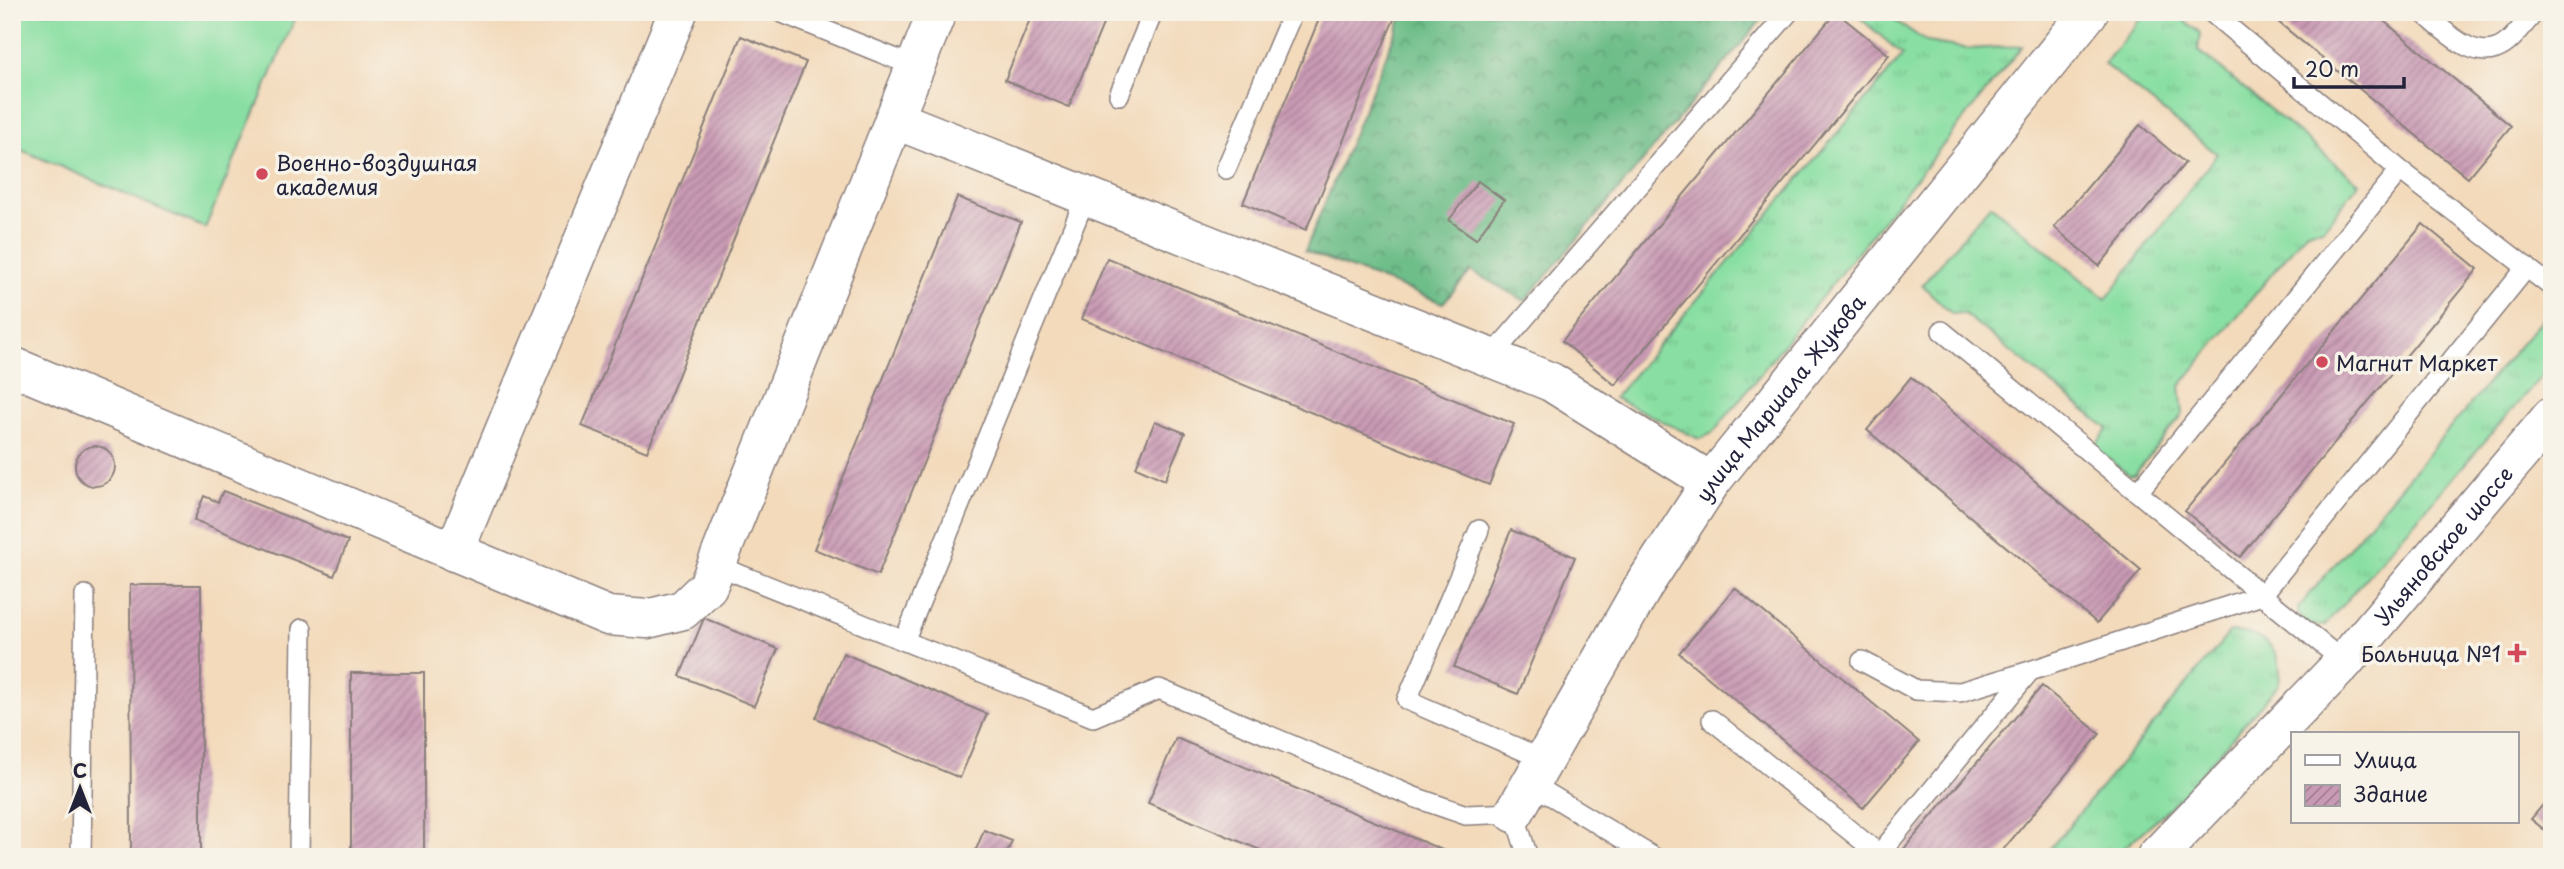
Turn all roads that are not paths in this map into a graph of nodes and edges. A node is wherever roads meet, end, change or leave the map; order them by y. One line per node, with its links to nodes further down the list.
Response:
1 (678, 12): 26 (street)
2 (780, 12): 11 (lane)
3 (937, 12): 11 (street)
4 (1153, 12): 12 (lane)
5 (1293, 12): 14 (lane)
6 (1789, 12): 20 (lane)
7 (2089, 12): 23 (street, улица Маршала Жукова)
8 (2211, 12): 15 (lane)
9 (2422, 12): 10 (lane)
10 (2535, 12)
11 (916, 67): 13 (street)
12 (1119, 95)
13 (894, 119): 16 (street); 27 (street)
14 (1226, 169)
15 (2400, 170): 17 (lane); 24 (lane)
16 (1086, 196): 20 (street); 31 (lane)
17 (2527, 267): 18 (lane); 29 (lane)
18 (2552, 287)
19 (1942, 331): 24 (lane)
20 (1490, 358): 23 (street)
21 (12, 366): 26 (street)
22 (2552, 416): 33 (street, Ульяновское шоссе)
23 (1711, 482): 36 (street, улица Маршала Жукова)
24 (2138, 492): 29 (lane)
25 (1479, 530): 36 (lane)
26 (454, 552): 27 (street)
27 (716, 565): 31 (lane)
28 (85, 595): 38 (lane)
29 (2262, 595): 33 (lane); 34 (lane)
30 (302, 629): 39 (lane)
31 (905, 639): 36 (lane)
32 (1862, 661): 34 (lane)
33 (2344, 662): 42 (street, Ульяновское шоссе)
34 (2030, 671): 37 (lane)
35 (1712, 720): 37 (lane)
36 (1530, 785): 40 (lane); 41 (lane)
37 (1878, 855)
38 (81, 857)
39 (299, 857)
40 (1528, 857)
41 (1653, 857)
42 (2156, 857)

